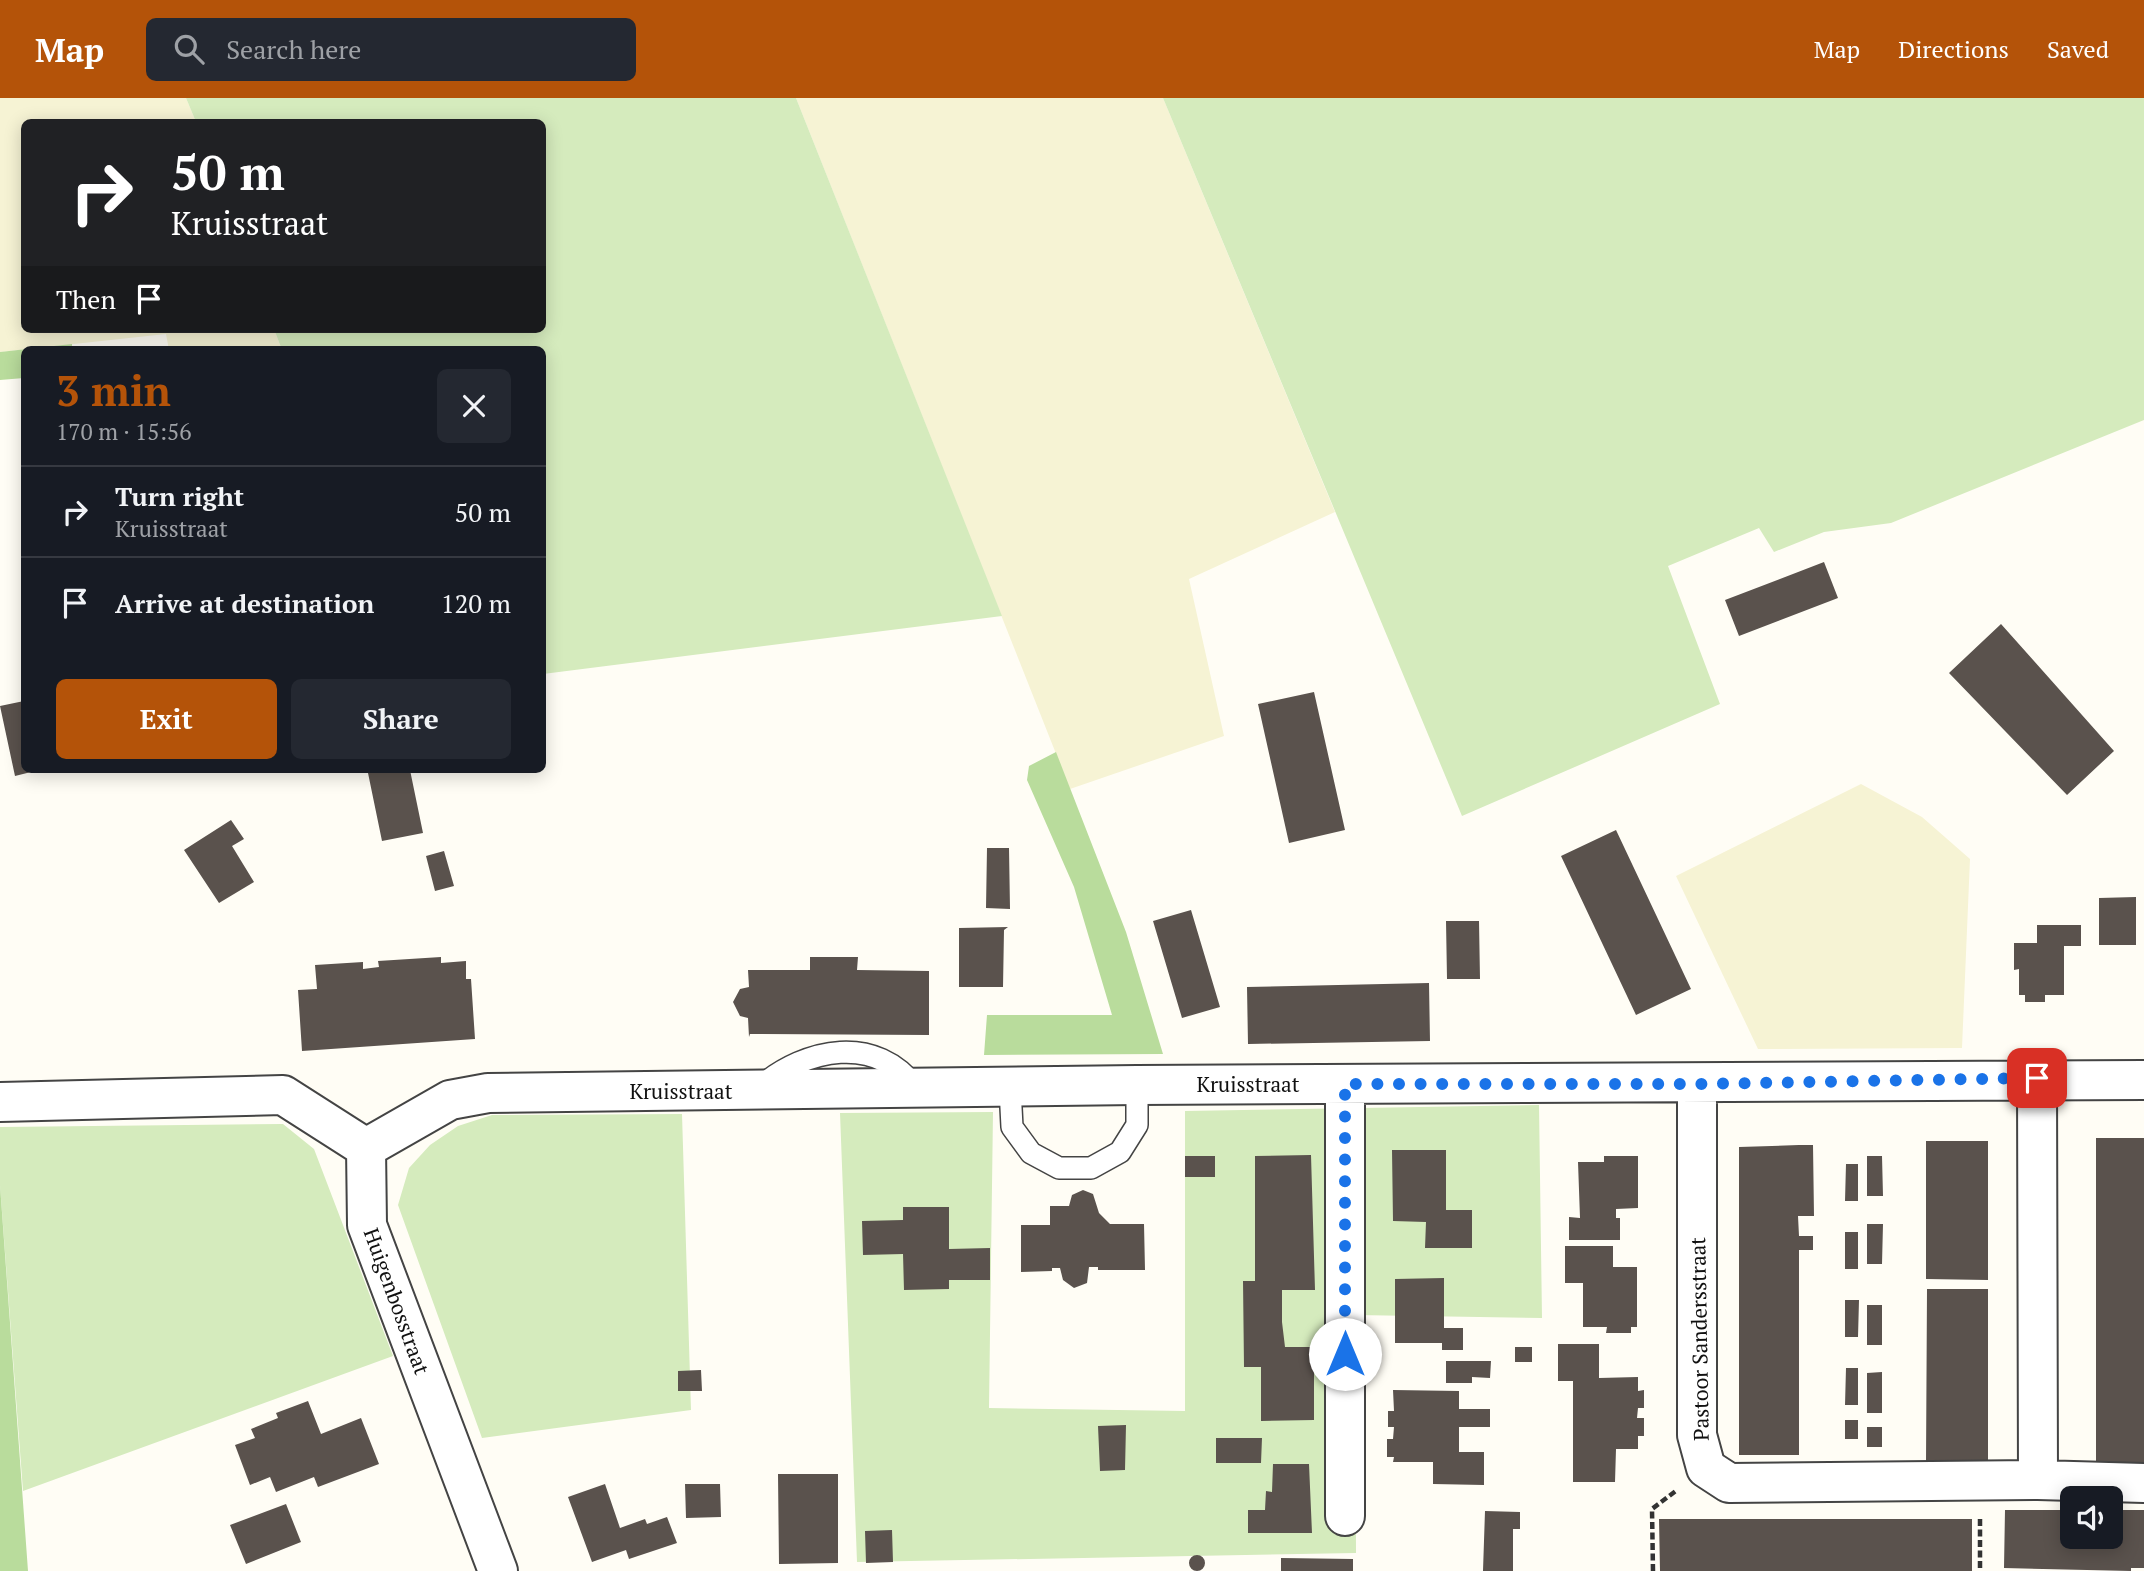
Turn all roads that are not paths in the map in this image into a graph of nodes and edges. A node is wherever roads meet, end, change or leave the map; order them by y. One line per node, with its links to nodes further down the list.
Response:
1 (2037, 1078): 2 (street, Kruisstraat); 4 (street, Kruisstraat); 9 (street)
2 (2144, 1080)
3 (1345, 1084): 4 (street, Kruisstraat); 5 (street, Kruisstraat); 11 (street)
4 (1697, 1084): 9 (street, Pastoor Sandersstraat)
5 (1137, 1085): 6 (street, Kruisstraat); 6 (lane)
6 (1010, 1088): 8 (street, Kruisstraat)
7 (0, 1102): 8 (street)
8 (366, 1148): 12 (street, Huigenbosstraat)
9 (2038, 1480): 10 (street, Pastoor Sandersstraat)
10 (2144, 1483)
11 (1345, 1516)
12 (498, 1571)

